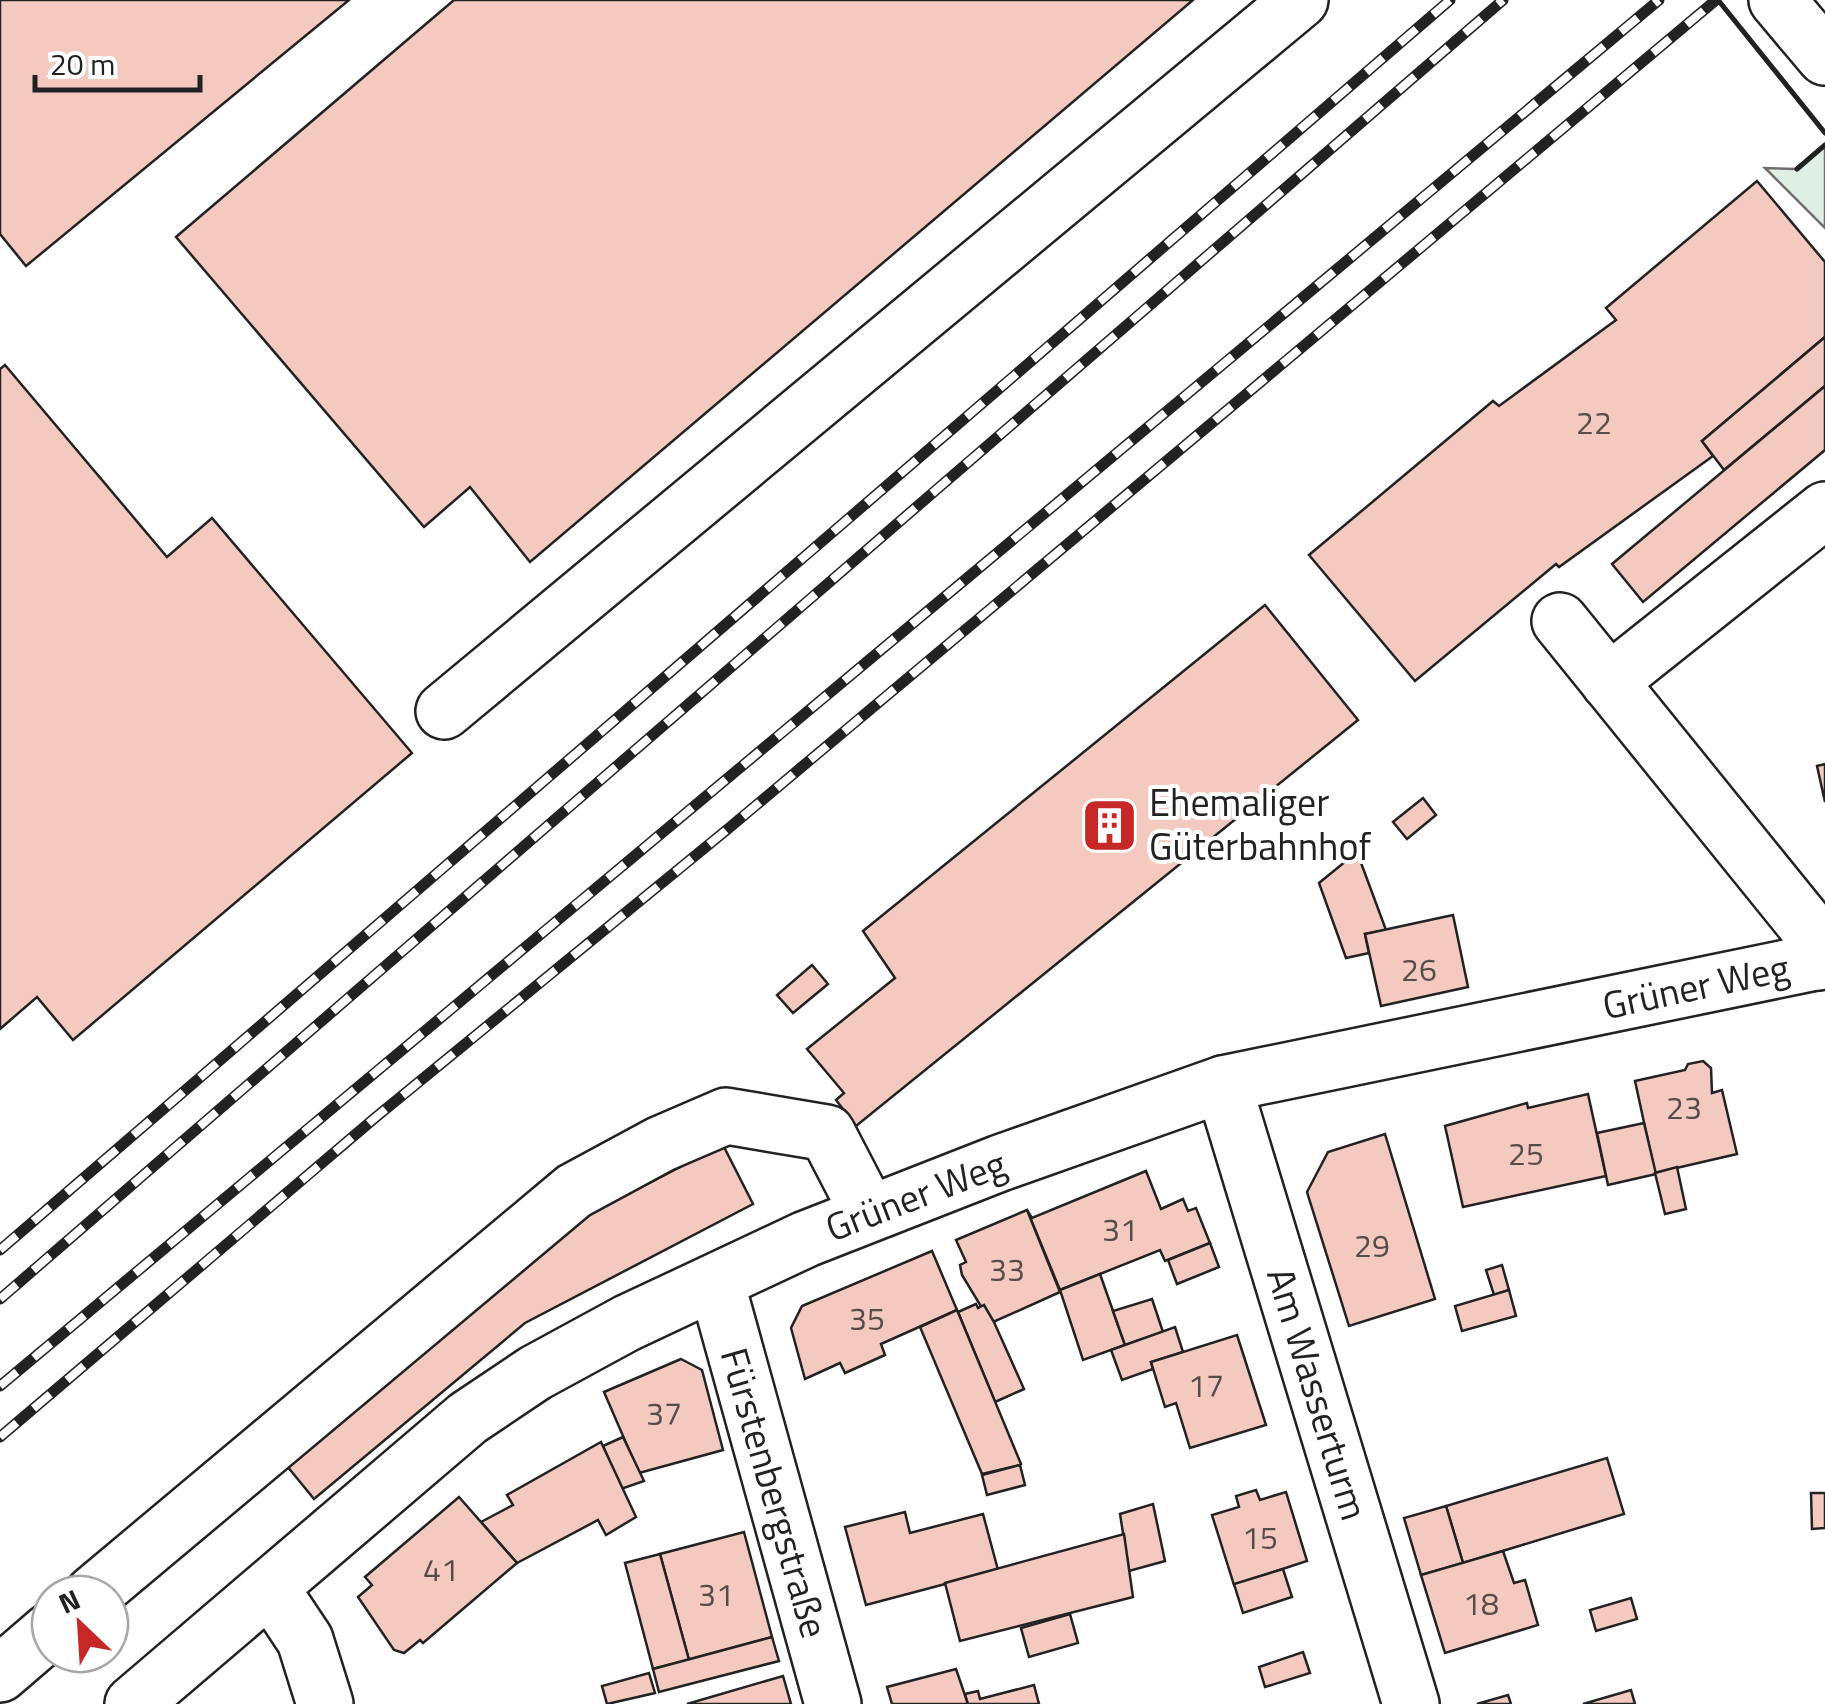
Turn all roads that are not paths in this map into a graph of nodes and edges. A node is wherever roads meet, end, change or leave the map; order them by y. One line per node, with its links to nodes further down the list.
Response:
1 (1300, 0): 7 (street)
2 (1777, 0): 3 (street)
3 (1825, 57)
4 (1825, 510): 6 (street)
5 (1560, 622): 6 (street)
6 (1609, 682): 8 (street)
7 (444, 711)
8 (1822, 961): 9 (street, Grüner Weg)
9 (1223, 1084): 10 (street, Grüner Weg); 19 (street, Am Wasserturm)
10 (868, 1212): 11 (street, Grüner Weg); 12 (street)
11 (716, 1282): 13 (street, Grüner Weg); 18 (street, Fürstenbergstraße)
12 (117, 1574)
13 (272, 1589): 16 (street, Grüner Weg); 17 (street)
14 (30, 1648): 15 (street)
15 (0, 1674)
16 (133, 1704)
17 (325, 1704)
18 (833, 1704)
19 (1411, 1704)

